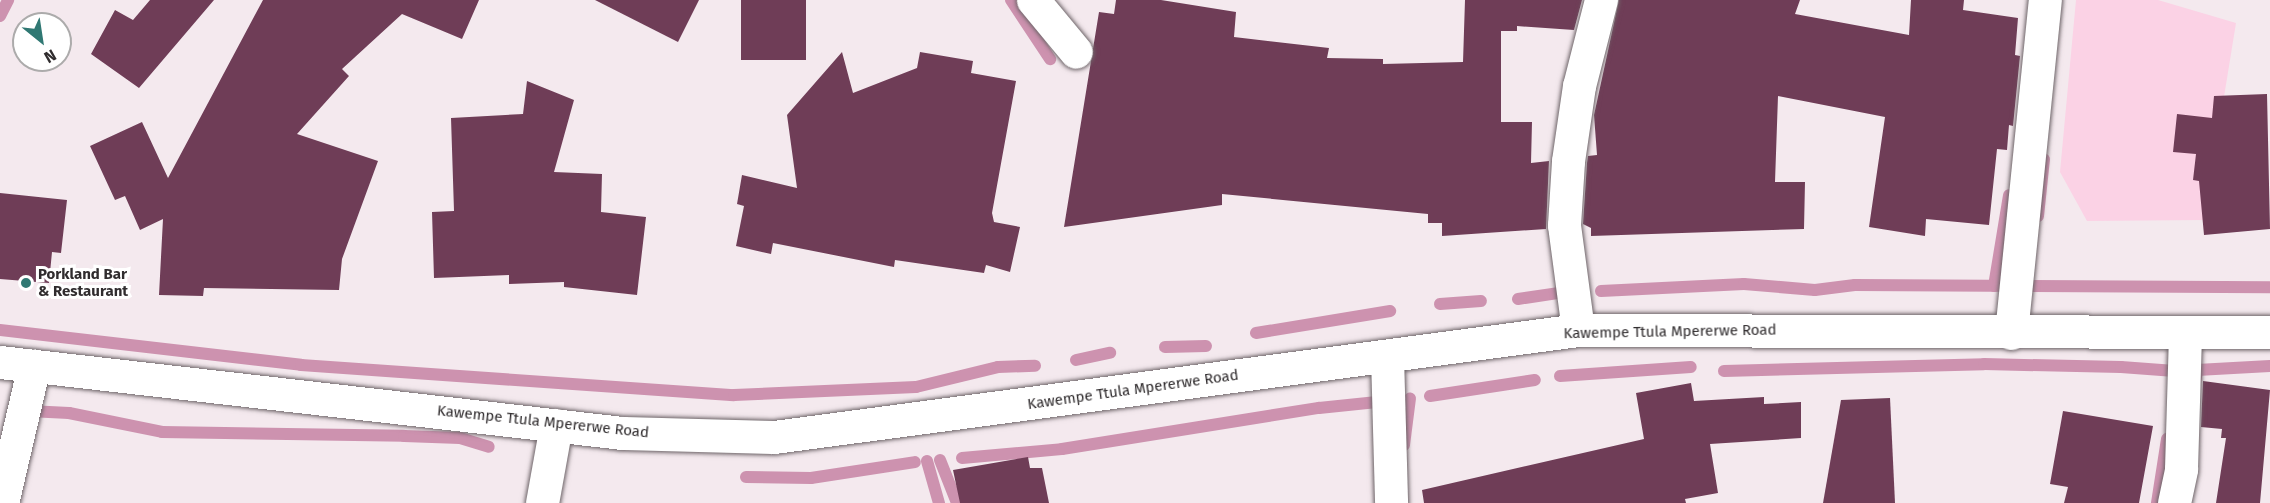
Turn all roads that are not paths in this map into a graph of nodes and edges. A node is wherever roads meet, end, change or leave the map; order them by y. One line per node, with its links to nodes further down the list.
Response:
1 (1034, 0): 4 (street)
2 (1601, 0): 5 (street)
3 (2045, 0): 7 (street)
4 (1076, 52)
5 (1578, 330): 7 (street, Kawempe Ttula Mpererwe Road); 9 (street, Kawempe Ttula Mpererwe Road)
6 (2270, 332): 8 (street, Kawempe Ttula Mpererwe Road)
7 (2011, 333): 8 (street, Kawempe Ttula Mpererwe Road)
8 (2185, 334): 16 (street)
9 (1387, 356): 12 (street, Kawempe Ttula Mpererwe Road); 15 (street)
10 (0, 362): 11 (street, Kawempe Ttula Mpererwe Road)
11 (34, 366): 12 (street, Kawempe Ttula Mpererwe Road); 13 (street)
12 (556, 425): 14 (street)
13 (2, 503)
14 (542, 503)
15 (1392, 503)
16 (2174, 503)

